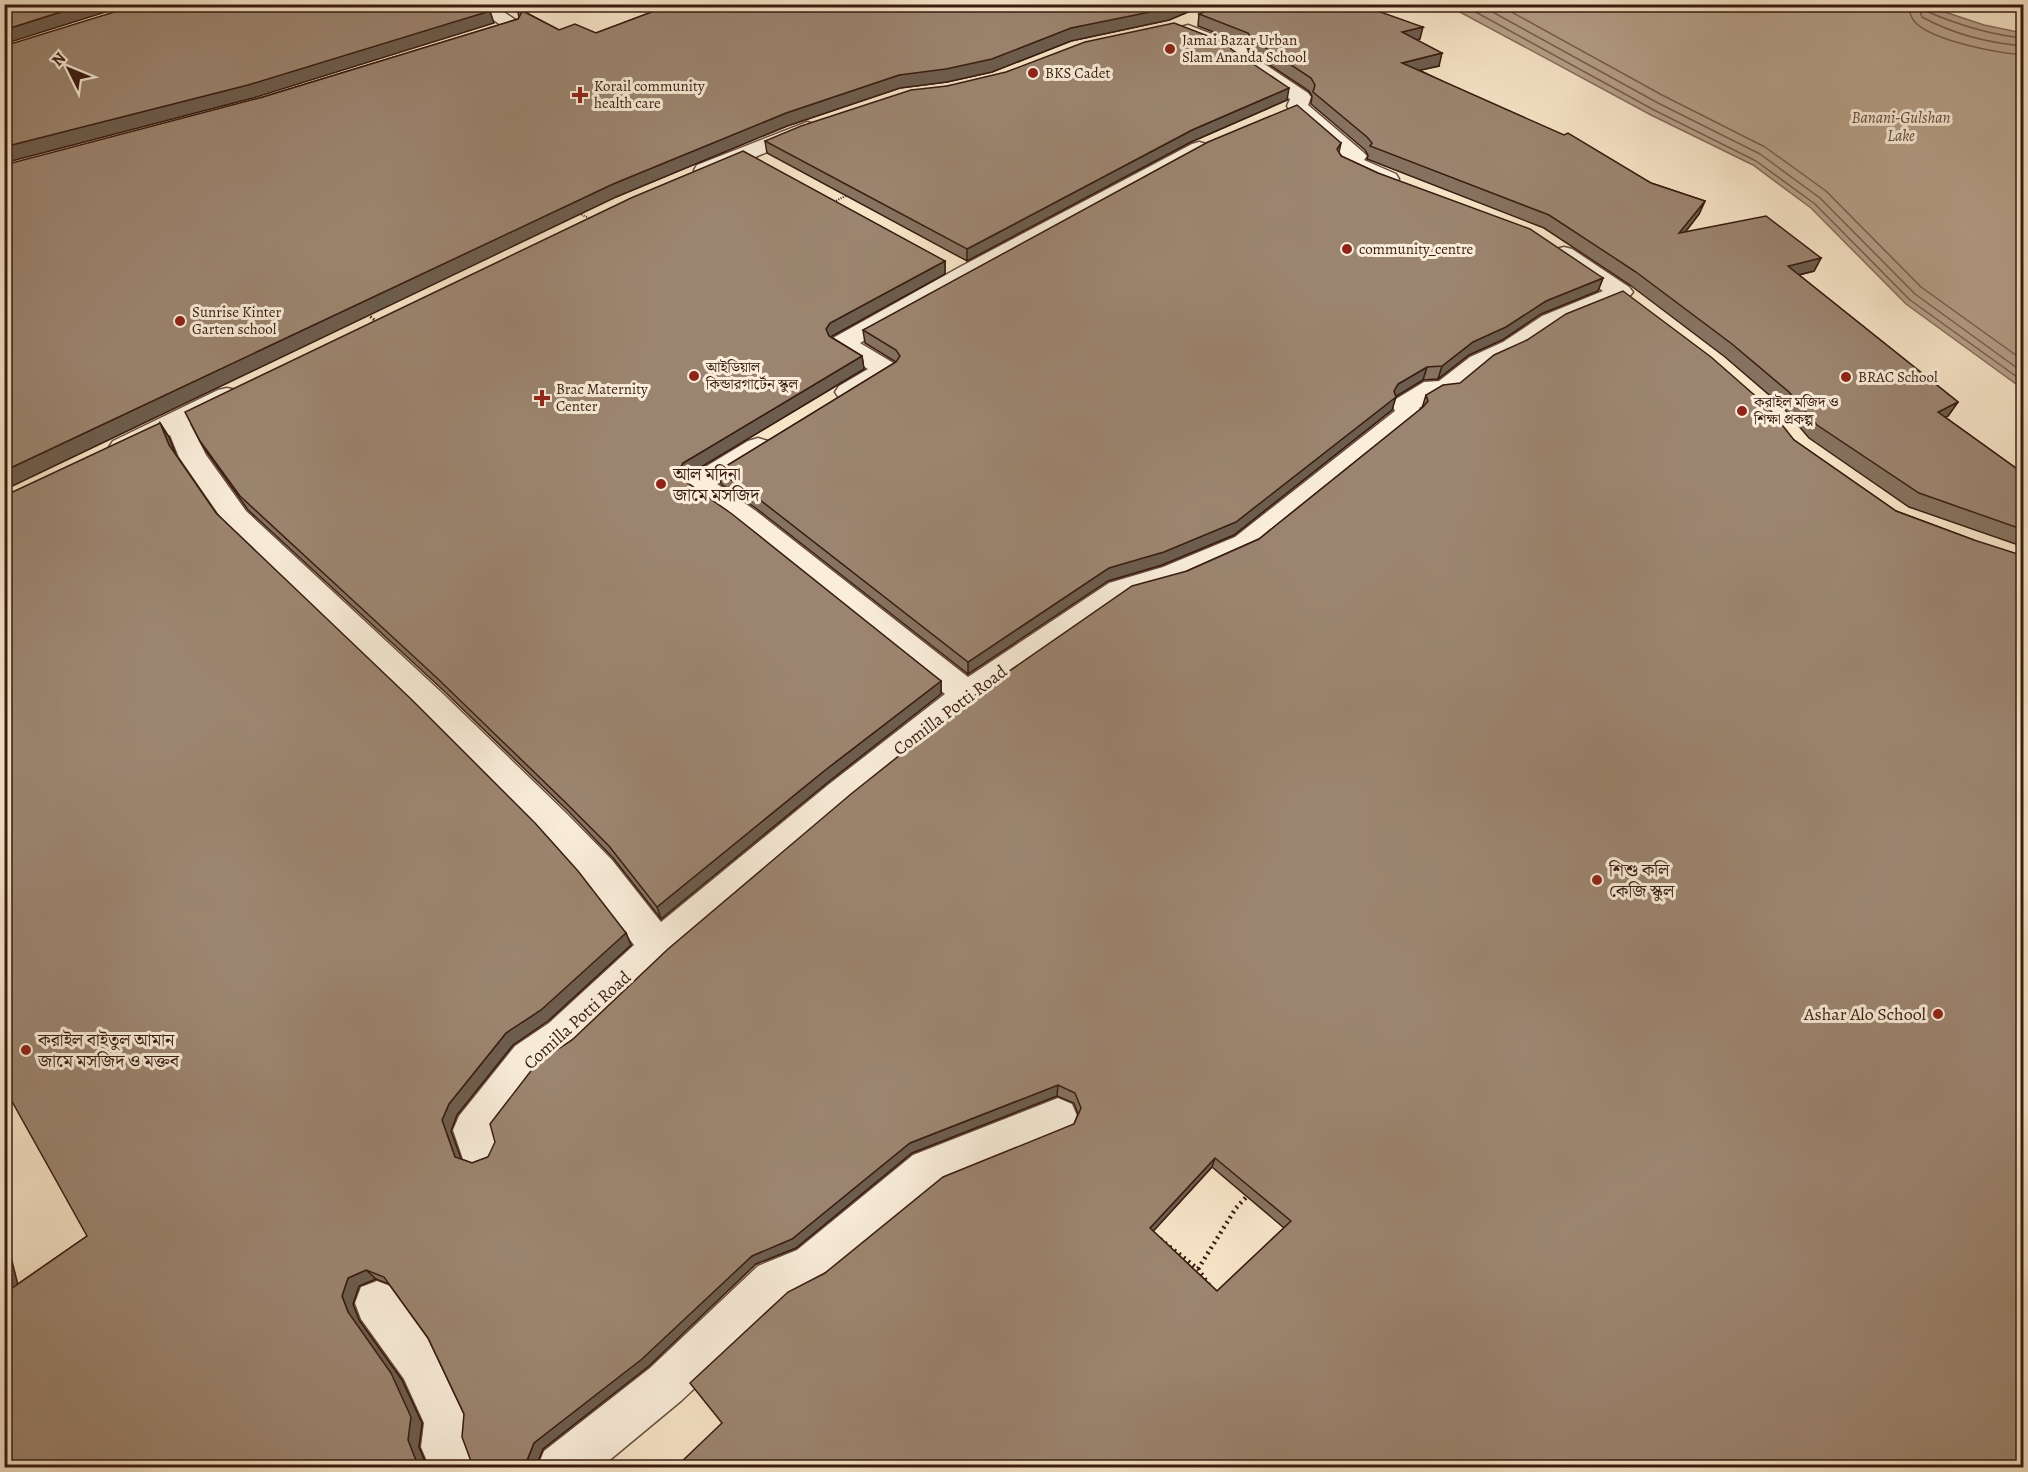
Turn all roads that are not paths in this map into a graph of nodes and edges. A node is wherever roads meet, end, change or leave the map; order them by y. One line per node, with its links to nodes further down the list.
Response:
1 (478, 4): 3 (street)
2 (1180, 24): 7 (street)
3 (490, 33)
4 (821, 123): 6 (street)
5 (1218, 141): 10 (street)
6 (679, 181)
7 (1413, 188)
8 (1544, 241): 14 (street, Comilla Potti Road)
9 (246, 387): 11 (street)
10 (827, 405)
11 (174, 422): 13 (street); 15 (street)
12 (777, 435): 14 (street)
13 (100, 457)
14 (967, 694): 15 (street, Comilla Potti Road)
15 (657, 947): 17 (street, Comilla Potti Road)
16 (1058, 1118): 20 (street)
17 (480, 1151)
18 (377, 1303): 19 (street)
19 (456, 1467)
20 (561, 1467)

